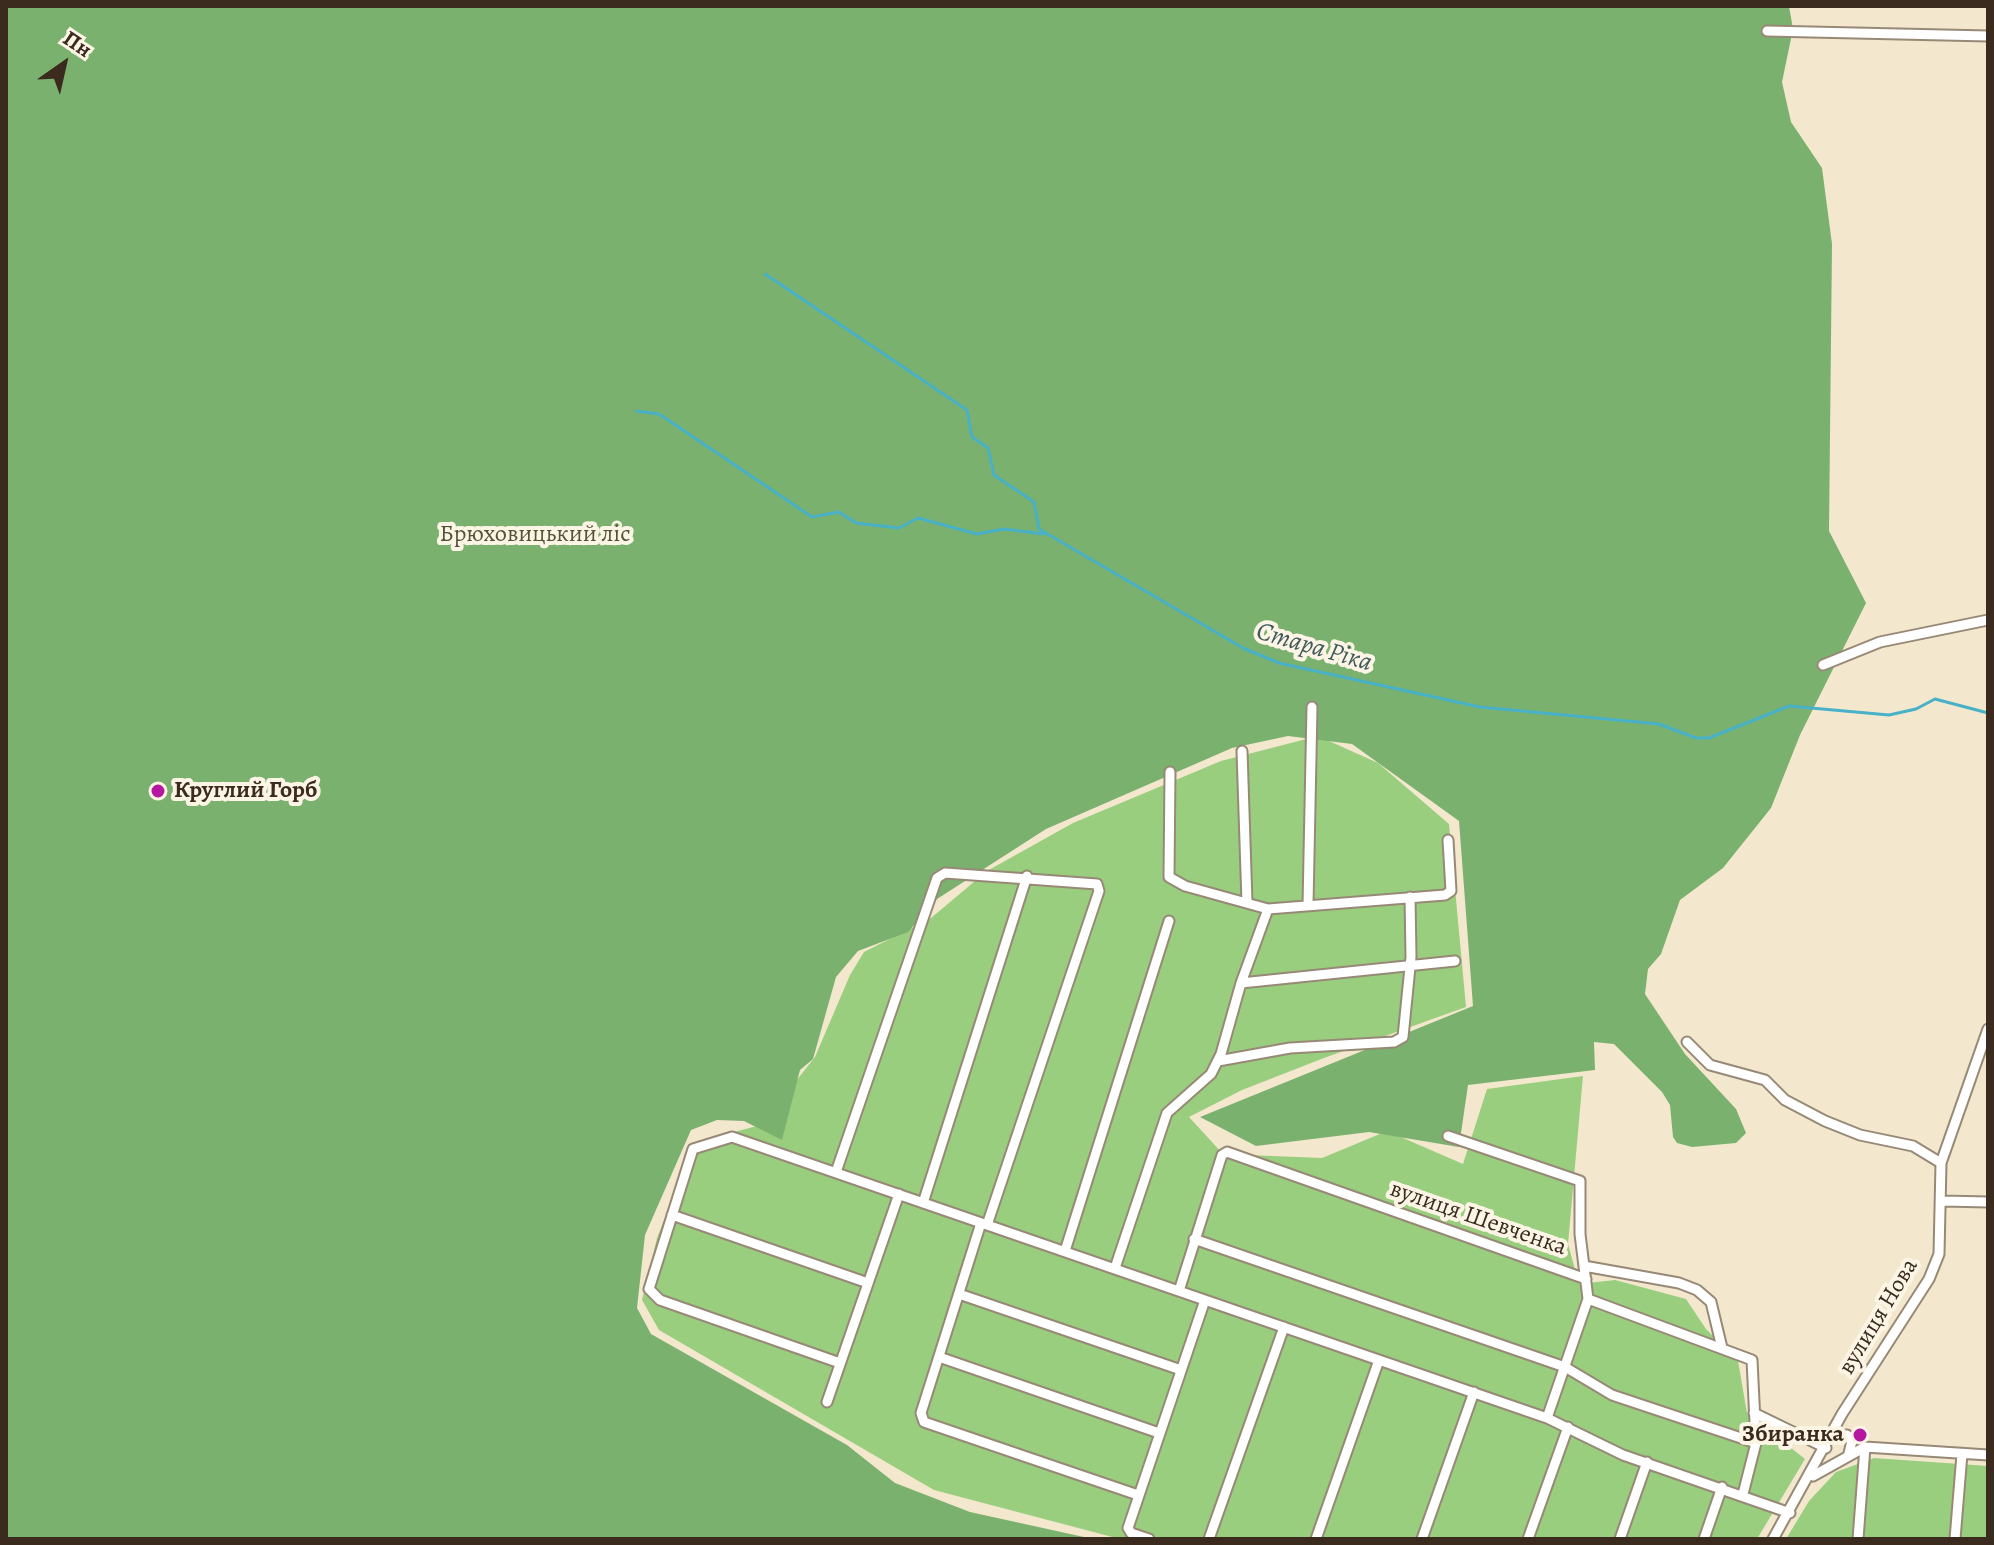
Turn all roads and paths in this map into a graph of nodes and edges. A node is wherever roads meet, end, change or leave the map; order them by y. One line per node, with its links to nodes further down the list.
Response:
1 (1767, 31): 2 (street)
2 (1988, 36)
3 (1988, 620): 4 (street)
4 (1823, 665)
5 (1312, 707): 12 (street)
6 (1242, 751): 11 (street)
7 (1170, 772): 11 (street)
8 (1448, 840): 10 (street)
9 (1027, 876): 23 (street); 27 (street); 29 (street)
10 (1410, 897): 12 (street); 16 (street)
11 (1247, 903): 13 (street)
12 (1308, 905): 13 (street)
13 (1268, 909): 17 (street)
14 (1169, 921): 31 (street)
15 (1455, 961): 16 (street)
16 (1410, 966): 17 (street); 20 (street)
17 (1241, 983): 20 (street)
18 (1988, 1029): 22 (street, вулиця Нова)
19 (1687, 1042): 22 (street)
20 (1218, 1061): 33 (street)
21 (1448, 1136): 32 (street)
22 (1941, 1163): 25 (street, вулиця Нова)
23 (836, 1172): 24 (street); 28 (street)
24 (899, 1194): 27 (street); 35 (street)
25 (1943, 1201): 26 (street); 51 (street, вулиця Нова)
26 (1988, 1202)
27 (923, 1203): 29 (street)
28 (672, 1215): 35 (street); 44 (street)
29 (984, 1224): 31 (street); 37 (street)
30 (1194, 1239): 34 (street, вулиця Шевченка); 36 (street); 45 (street)
31 (1065, 1251): 33 (street)
32 (1584, 1266): 34 (street); 41 (street)
33 (1115, 1268): 36 (street)
34 (1586, 1279): 38 (street, вулиця Шевченка)
35 (868, 1283): 44 (street)
36 (1179, 1291): 39 (street)
37 (959, 1294): 42 (street); 46 (street)
38 (1588, 1299): 41 (street); 45 (street)
39 (1205, 1300): 40 (street); 46 (street)
40 (1284, 1327): 43 (street); 70 (street)
41 (1722, 1348): 49 (street)
42 (939, 1357): 53 (street); 67 (street)
43 (1379, 1360): 47 (street); 71 (street)
44 (840, 1363): 48 (street)
45 (1565, 1367): 50 (street); 56 (street)
46 (1181, 1370): 53 (street)
47 (1474, 1392): 50 (street); 72 (street)
48 (827, 1402)
49 (1754, 1413): 56 (street); 58 (street)
50 (1547, 1418): 52 (street)
51 (1840, 1419): 54 (street, вулиця Нова); 55 (street)
52 (1568, 1427): 62 (street); 73 (street)
53 (1159, 1433): 67 (street)
54 (1832, 1436): 55 (street); 58 (street)
55 (1847, 1436): 57 (street); 59 (street)
56 (1756, 1443): 66 (street)
57 (1865, 1447): 59 (street); 60 (street); 77 (street)
58 (1825, 1450): 63 (street); 64 (street)
59 (1849, 1453): 63 (street)
60 (1962, 1454): 61 (street); 78 (street)
61 (1988, 1455)
62 (1647, 1462): 65 (street); 74 (street)
63 (1834, 1462): 64 (street)
64 (1810, 1477): 68 (street)
65 (1722, 1487): 66 (street); 75 (street)
66 (1743, 1494): 68 (street)
67 (1138, 1495): 69 (street)
68 (1790, 1513): 76 (street)
69 (1149, 1539)
70 (1209, 1539)
71 (1316, 1539)
72 (1422, 1539)
73 (1528, 1539)
74 (1620, 1539)
75 (1704, 1539)
76 (1773, 1539)
77 (1858, 1539)
78 (1955, 1539)

